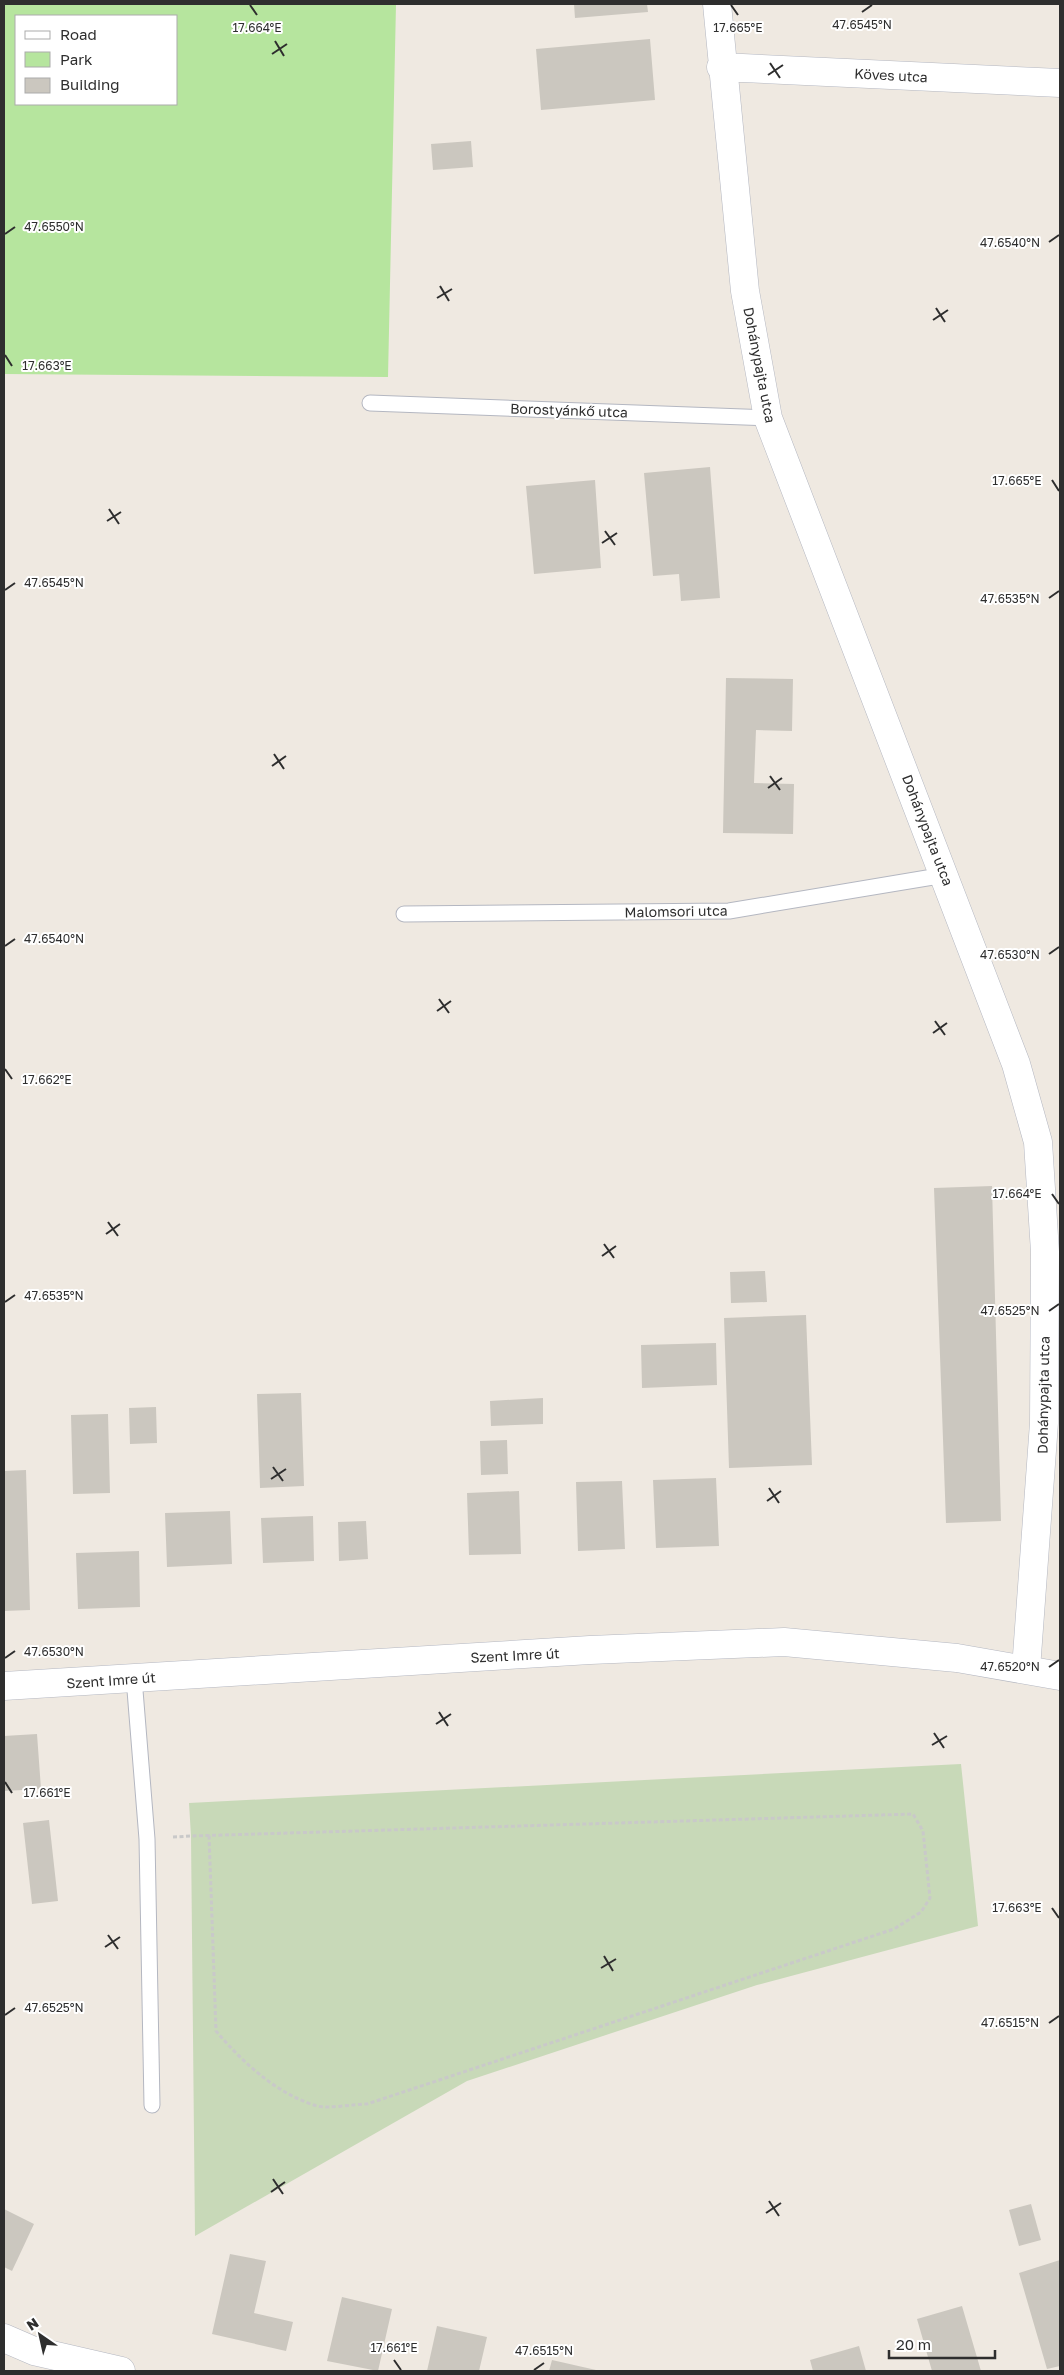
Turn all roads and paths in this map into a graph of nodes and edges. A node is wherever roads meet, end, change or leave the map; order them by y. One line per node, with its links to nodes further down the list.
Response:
1 (717, 4): 2 (street, Dohánypajta utca)
2 (722, 67): 3 (street, Köves utca); 5 (street, Dohánypajta utca)
3 (1060, 83)
4 (370, 403): 5 (lane, Borostyánkő utca)
5 (768, 418): 6 (street, Dohánypajta utca)
6 (945, 875): 7 (lane, Malomsori utca); 8 (street, Dohánypajta utca)
7 (404, 914)
8 (1026, 1669): 9 (street, Szent Imre út); 10 (street, Szent Imre út)
9 (1060, 1676)
10 (134, 1678): 11 (street, Szent Imre út); 13 (lane)
11 (4, 1686)
12 (209, 1835): 12 (path); 13 (path)
13 (147, 1839): 14 (lane)
14 (152, 2105)
15 (4, 2338): 16 (street)
16 (120, 2371)

